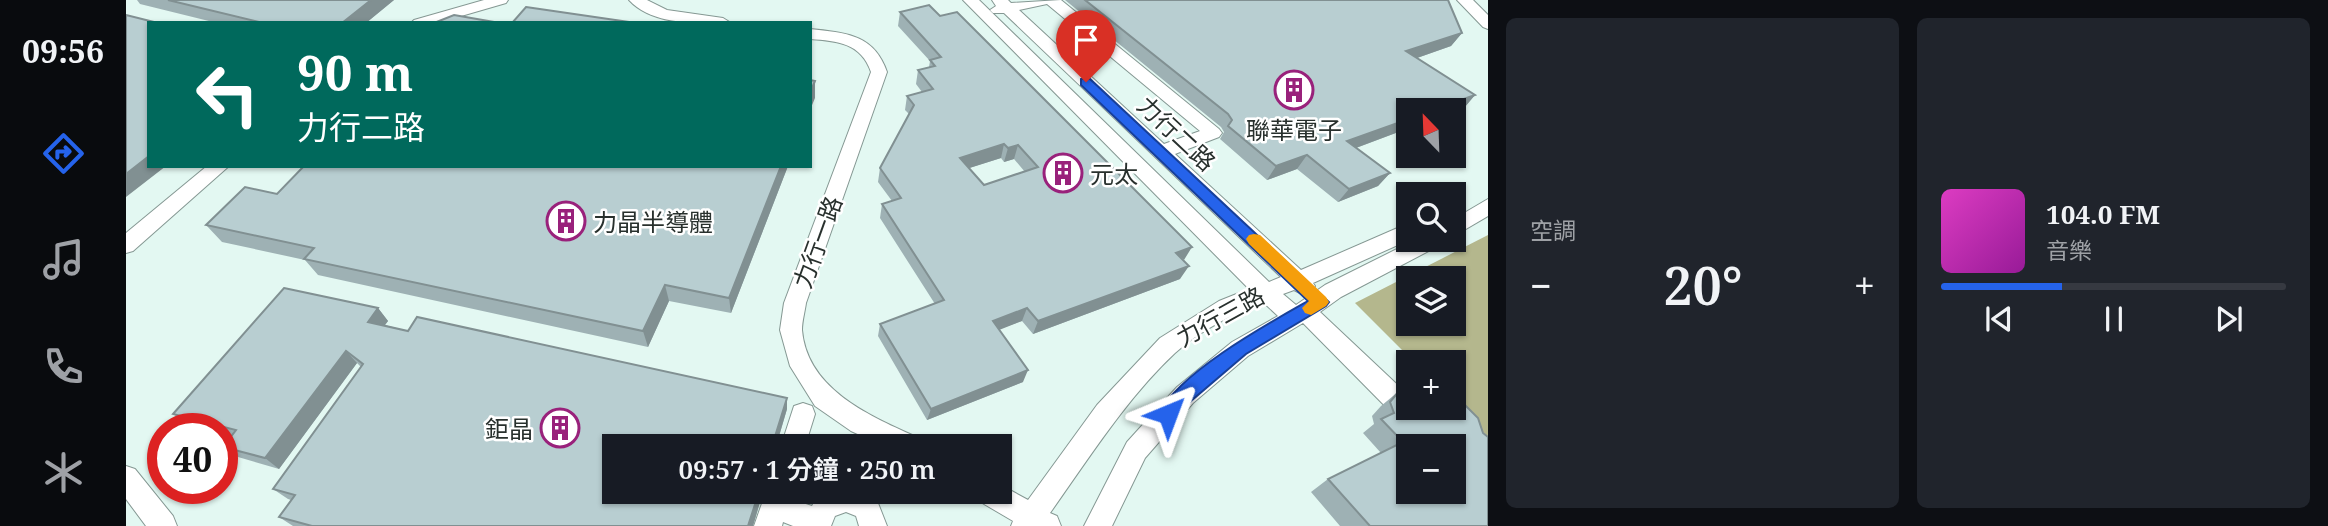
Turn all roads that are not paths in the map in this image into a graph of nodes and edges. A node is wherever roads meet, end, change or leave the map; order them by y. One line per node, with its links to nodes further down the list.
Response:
1 (501, 0): 8 (street)
2 (636, 0): 9 (street)
3 (1044, 0): 5 (street)
4 (1052, 0): 12 (street)
5 (1004, 4): 6 (street); 12 (street, 力行二路)
6 (976, 7): 21 (street, 力行二路)
7 (1475, 7): 10 (street)
8 (426, 21)
9 (710, 21)
10 (1488, 24)
11 (812, 34): 26 (street, 力行一路)
12 (1162, 152): 20 (street, 力行二路)
13 (218, 168): 18 (street)
14 (1488, 204): 15 (street); 16 (street)
15 (1466, 209)
16 (1466, 220)
17 (1396, 237): 20 (street, 力行三路)
18 (126, 245)
19 (1409, 252): 22 (street, 力行三路)
20 (1296, 279): 21 (street, 力行三路); 22 (street, 力行二路)
21 (1264, 291): 22 (street, 力行二路); 31 (street, 力行三路)
22 (1307, 310): 23 (street); 34 (street, 力行三路)
23 (1395, 399)
24 (803, 414): 25 (street)
25 (797, 434)
26 (877, 434)
27 (126, 478): 33 (street)
28 (852, 504): 32 (street)
29 (1006, 504): 31 (street)
30 (774, 508): 32 (street)
31 (1034, 523)
32 (817, 524)
33 (163, 526)
34 (1098, 526)

